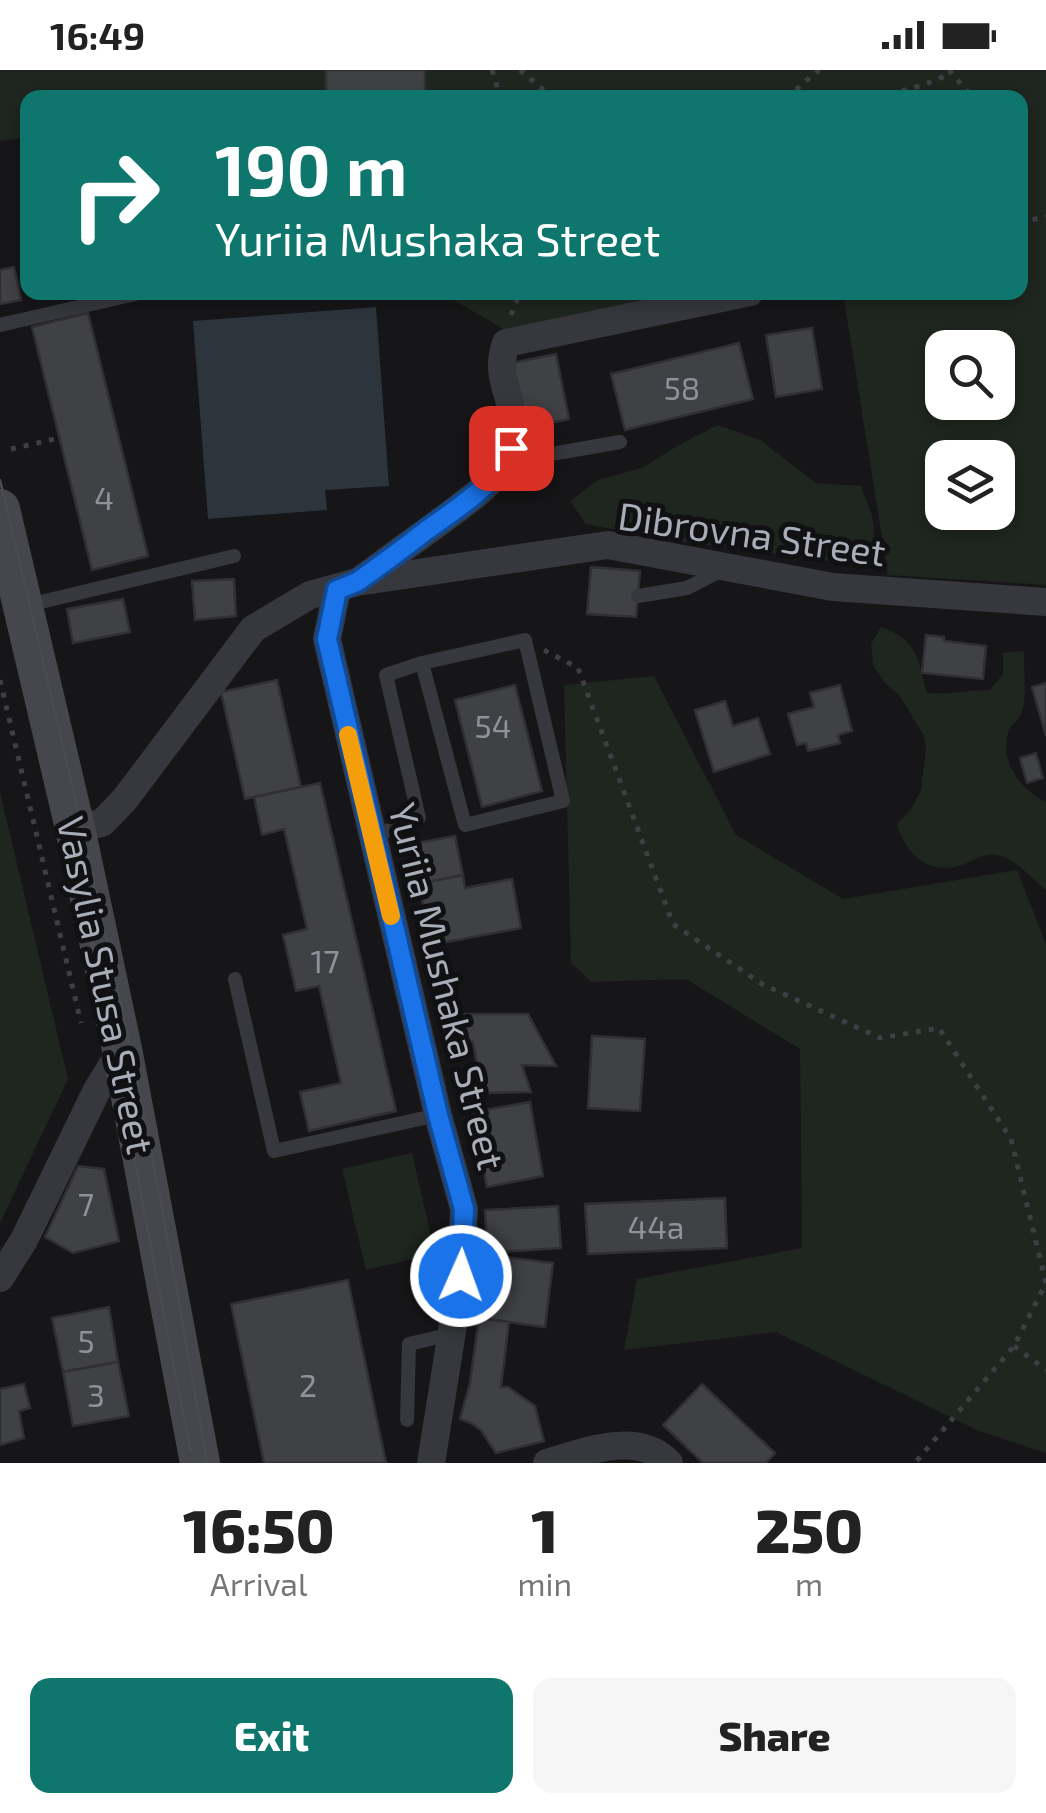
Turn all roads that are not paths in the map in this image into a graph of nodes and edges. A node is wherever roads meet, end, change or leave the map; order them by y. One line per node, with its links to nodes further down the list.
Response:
1 (110, 300): 3 (lane)
2 (712, 300): 5 (street)
3 (0, 326)
4 (620, 442): 5 (lane)
5 (505, 462): 9 (street)
6 (0, 509): 12 (main road, Vasylia Stusa Street)
7 (234, 556): 12 (lane)
8 (727, 568): 9 (street, Dibrovna Street); 10 (lane); 11 (street, Dibrovna Street)
9 (335, 589): 14 (street, Dibrovna Street); 15 (street, Yuriia Mushaka Street)
10 (638, 596)
11 (1046, 602)
12 (22, 607): 14 (main road, Vasylia Stusa Street)
13 (422, 663): 13 (lane); 15 (lane)
14 (75, 828): 17 (main road, Vasylia Stusa Street)
15 (372, 837): 18 (street, Yuriia Mushaka Street)
16 (235, 979): 18 (lane)
17 (122, 1050): 19 (street); 22 (main road, Vasylia Stusa Street)
18 (438, 1115): 20 (street, Yuriia Mushaka Street)
19 (0, 1278)
20 (452, 1334): 21 (lane); 23 (street, Yuriia Mushaka Street)
21 (407, 1420)
22 (200, 1463)
23 (431, 1463)
24 (547, 1463): 25 (street)
25 (669, 1463)

